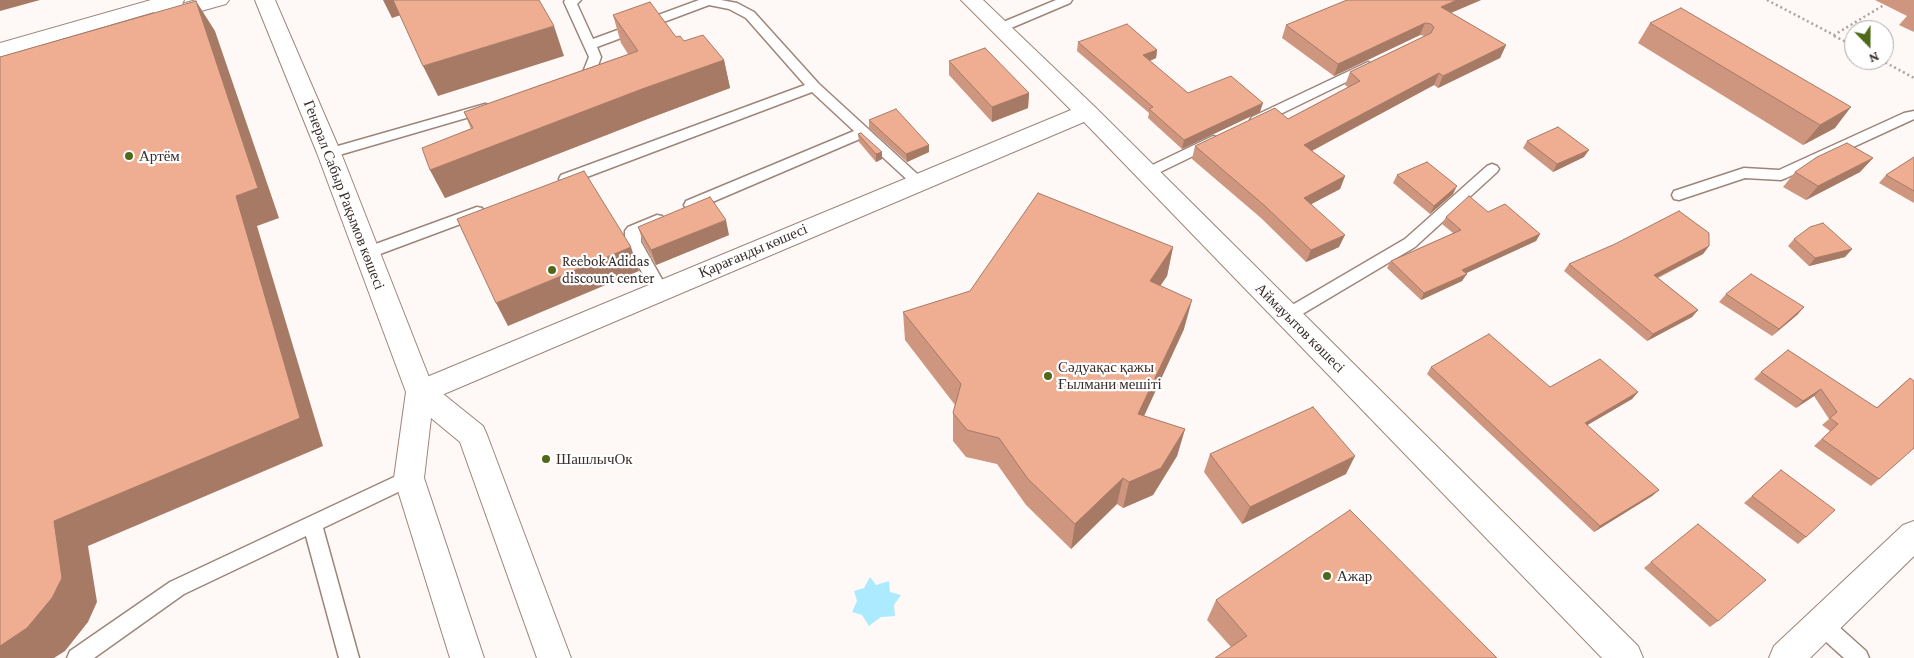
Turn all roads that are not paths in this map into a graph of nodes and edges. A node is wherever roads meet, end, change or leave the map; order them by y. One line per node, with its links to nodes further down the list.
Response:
1 (174, 0): 11 (street)
2 (219, 0): 13 (street)
3 (265, 0): 22 (street, Генерал Сабыр Рақымов көшесі)
4 (575, 0): 10 (lane)
5 (970, 0): 9 (street, Аймауытов көшесі)
6 (1031, 0): 8 (lane)
7 (1066, 0): 8 (lane)
8 (1042, 10): 9 (lane)
9 (1000, 28): 17 (street, Аймауытов көшесі)
10 (590, 45): 14 (lane); 15 (lane)
11 (0, 50)
12 (1377, 62): 19 (lane)
13 (0, 64)
14 (563, 87)
15 (814, 87): 20 (lane); 26 (lane)
16 (498, 105): 22 (lane)
17 (1087, 112): 24 (street, Аймауытов көшесі); 25 (street, Қарағанды көшесі)
18 (1914, 115): 27 (lane)
19 (1243, 127)
20 (863, 132): 25 (lane); 30 (lane)
21 (1225, 135): 24 (lane)
22 (329, 153): 29 (street, Генерал Сабыр Рақымов көшесі)
23 (1492, 169): 31 (lane)
24 (1147, 173): 31 (street, Аймауытов көшесі)
25 (919, 182): 30 (street, Қарағанды көшесі)
26 (554, 183)
27 (1680, 195)
28 (490, 207): 29 (lane)
29 (367, 253): 32 (street, Генерал Сабыр Рақымов көшесі)
30 (660, 290): 32 (street, Қарағанды көшесі)
31 (1288, 315): 41 (street, Аймауытов көшесі)
32 (420, 392): 33 (street, Генерал Сабыр Рақымов көшесі); 40 (street, Генерал Сабыр Рақымов көшесі)
33 (409, 478): 34 (lane); 39 (street, Генерал Сабыр Рақымов көшесі)
34 (312, 523): 37 (lane); 38 (lane)
35 (1914, 536): 36 (street)
36 (1822, 624): 42 (street); 43 (lane)
37 (346, 657)
38 (77, 658)
39 (467, 658)
40 (554, 658)
41 (1626, 658)
42 (1786, 658)
43 (1859, 658)

